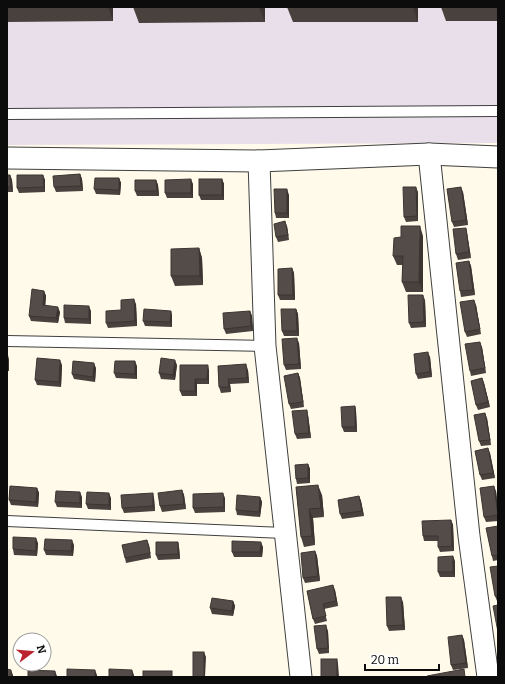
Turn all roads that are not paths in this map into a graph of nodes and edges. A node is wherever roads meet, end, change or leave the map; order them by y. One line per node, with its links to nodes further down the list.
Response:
1 (498, 111): 2 (lane)
2 (7, 114)
3 (429, 154): 4 (street); 6 (street); 12 (street)
4 (498, 157)
5 (7, 158): 6 (street)
6 (259, 161): 8 (street)
7 (7, 341): 8 (lane)
8 (265, 346): 10 (street)
9 (7, 521): 10 (lane)
10 (285, 533): 11 (street)
11 (301, 677)
12 (488, 677)

